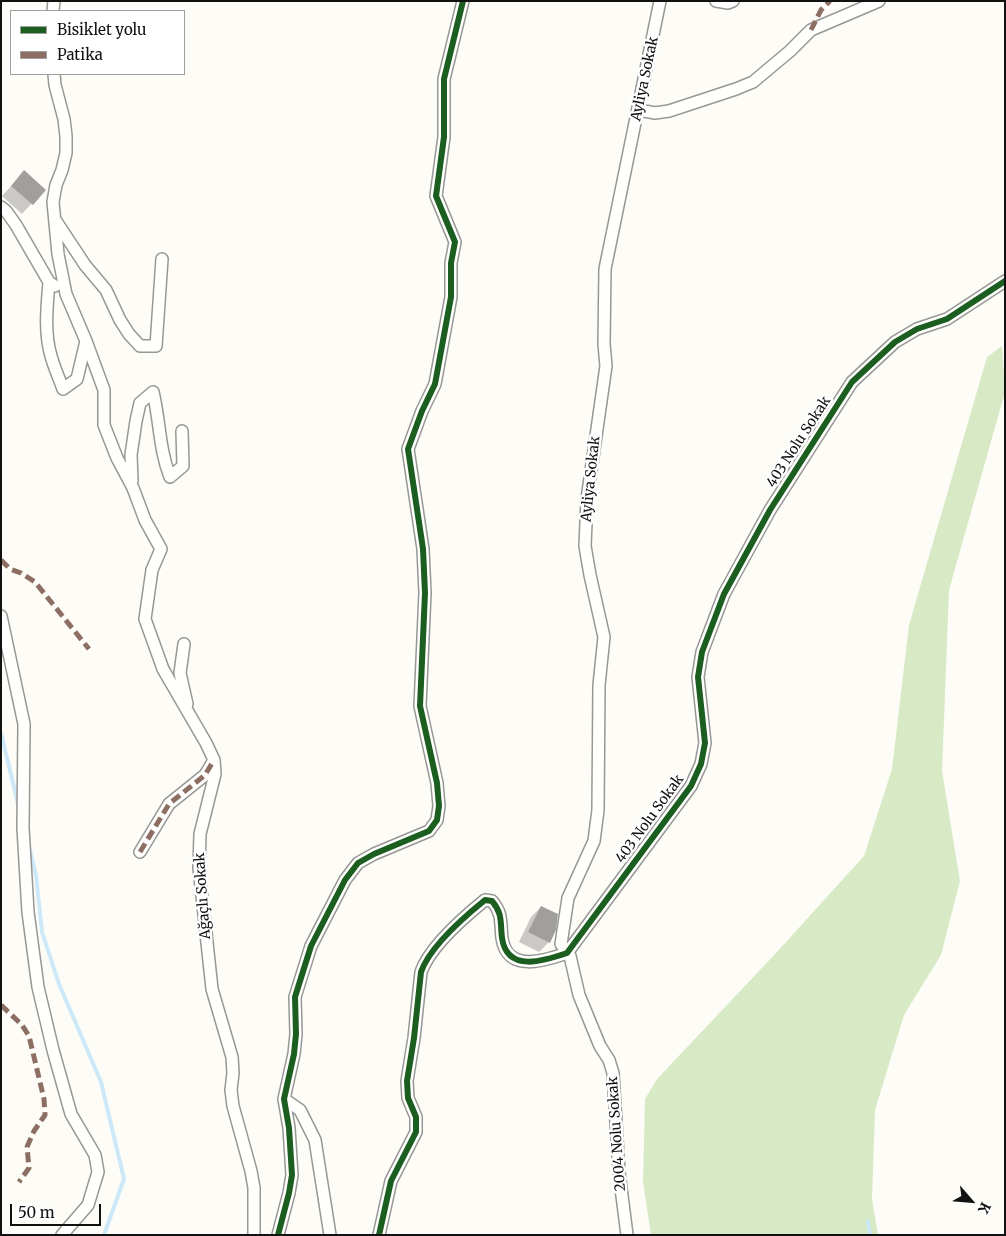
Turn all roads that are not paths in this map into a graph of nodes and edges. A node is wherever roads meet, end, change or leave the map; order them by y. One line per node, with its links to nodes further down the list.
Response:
1 (463, 1): 23 (street)
2 (660, 1): 7 (street, Ayliya Sokak)
3 (716, 1): 4 (street)
4 (733, 1)
5 (879, 1): 7 (street)
6 (54, 75): 9 (street)
7 (638, 110): 22 (street, Ayliya Sokak)
8 (1, 207): 12 (street)
9 (55, 220): 10 (street); 13 (street)
10 (162, 259)
11 (1005, 281): 22 (street, 403 Nolu Sokak)
12 (49, 282): 13 (street); 14 (street)
13 (66, 294): 14 (street)
14 (86, 340): 16 (street)
15 (182, 431): 16 (street)
16 (132, 488): 19 (street)
17 (1, 616): 24 (street)
18 (184, 644): 19 (street)
19 (189, 714): 20 (street)
20 (214, 760): 21 (street); 25 (street, Ağaçlı Sokak)
21 (140, 852)
22 (567, 953): 28 (street); 29 (street, 2004 Nolu Sokak)
23 (284, 1098): 26 (street); 27 (street)
24 (62, 1235)
25 (254, 1235)
26 (278, 1235)
27 (330, 1235)
28 (379, 1235)
29 (627, 1235)

